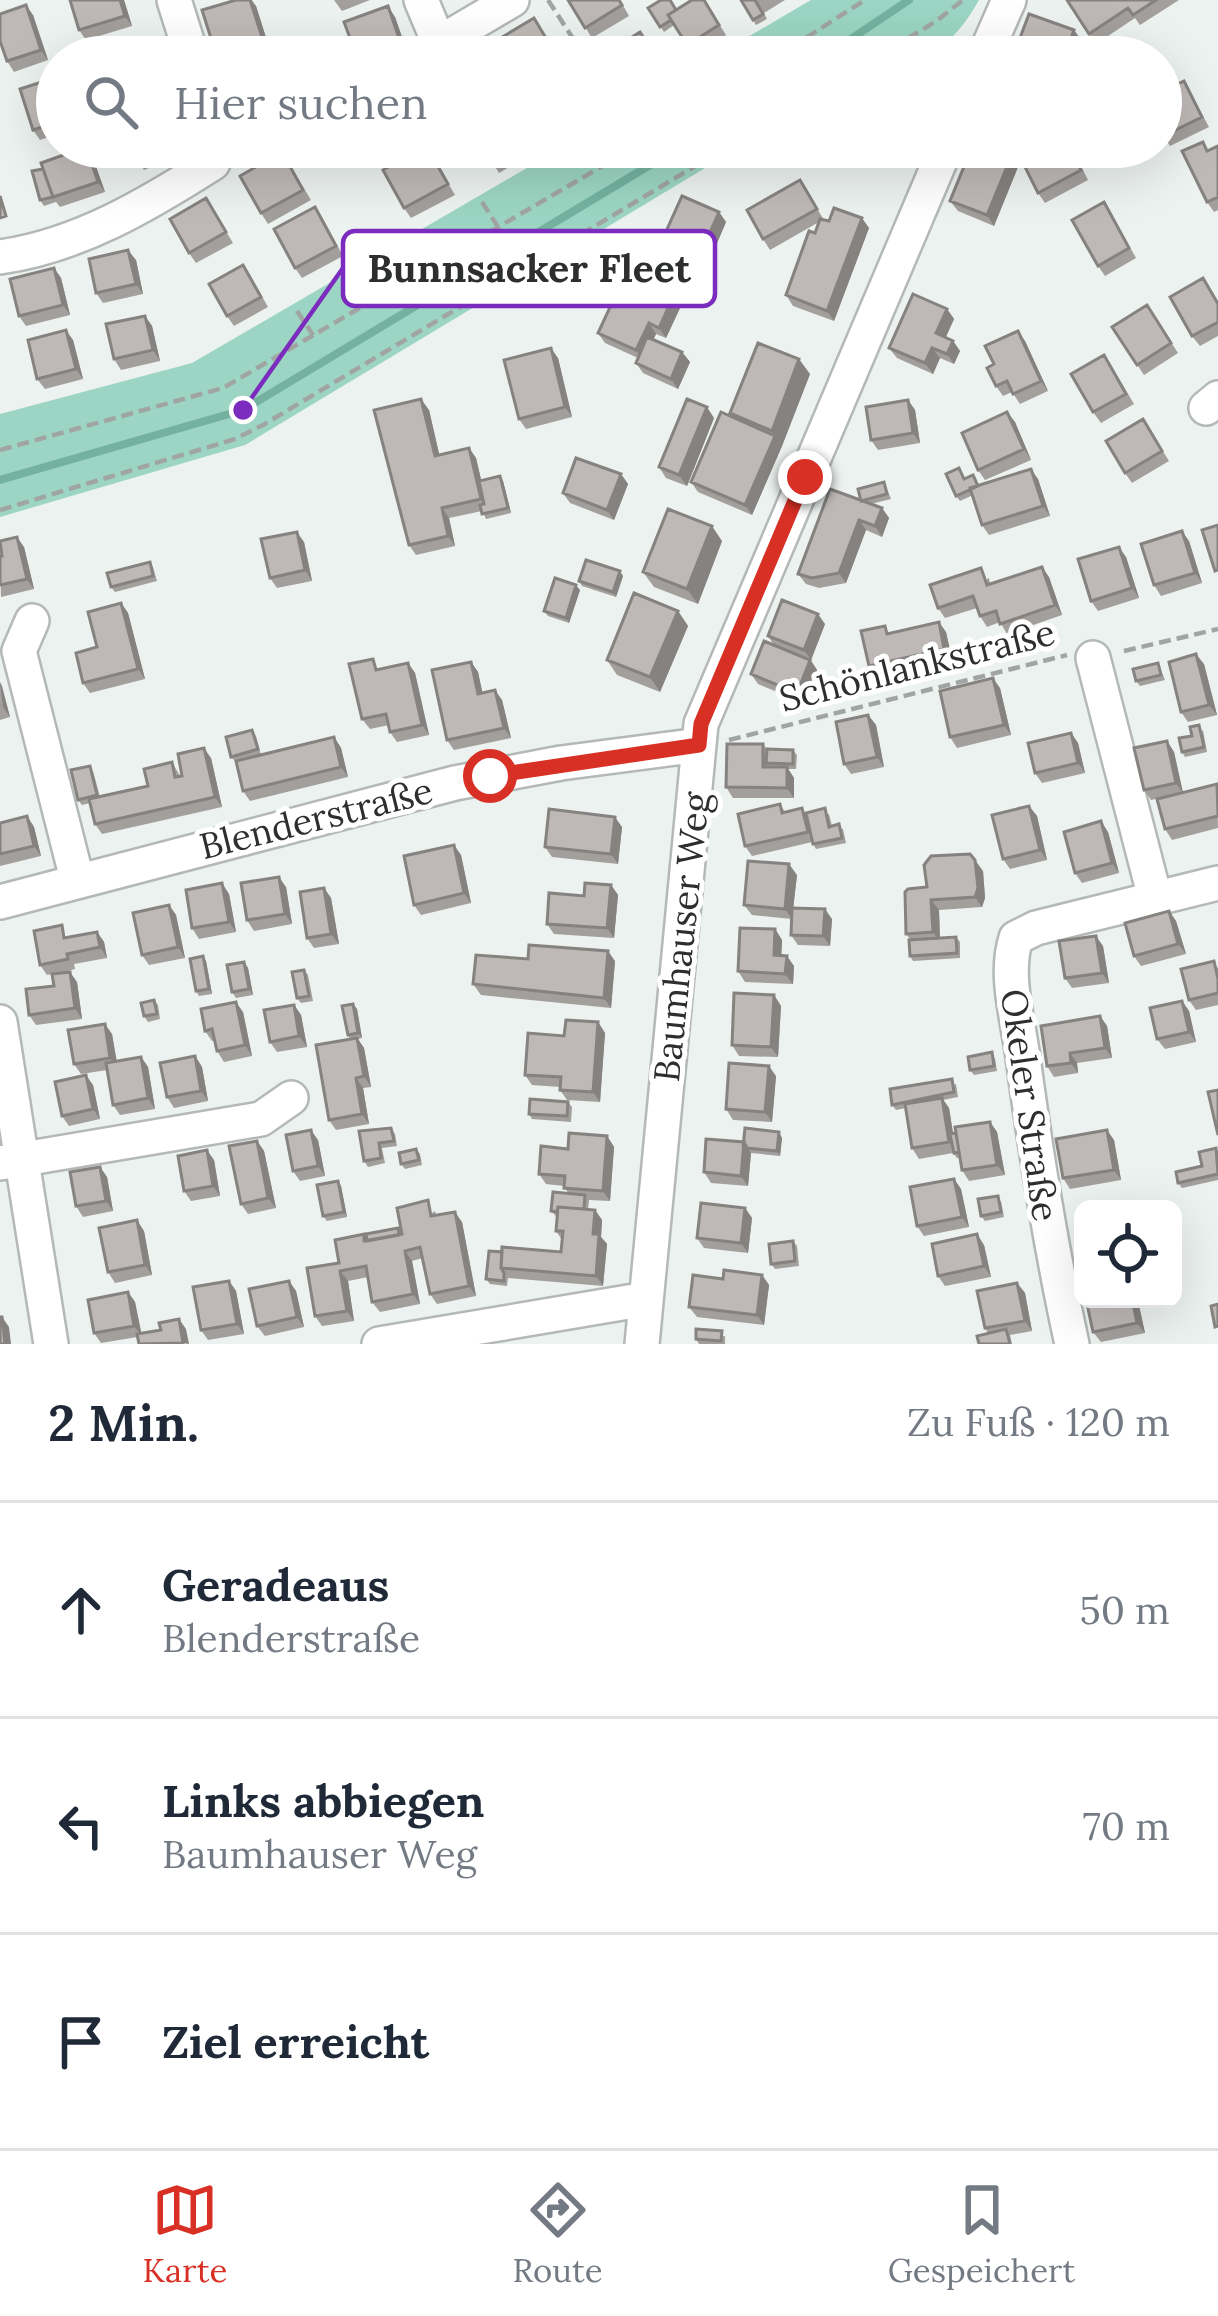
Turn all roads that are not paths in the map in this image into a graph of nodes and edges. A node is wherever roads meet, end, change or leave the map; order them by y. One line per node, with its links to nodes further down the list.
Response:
1 (174, 0): 5 (street)
2 (421, 0): 6 (street)
3 (512, 0): 7 (street)
4 (1009, 0): 8 (street)
5 (185, 36)
6 (436, 36)
7 (451, 36)
8 (993, 36)
9 (207, 168): 11 (street)
10 (937, 168): 14 (street, Baumhauser Weg)
11 (0, 257)
12 (32, 621): 15 (street)
13 (1093, 658): 17 (street)
14 (699, 745): 15 (street, Blenderstraße); 22 (street, Baumhauser Weg)
15 (77, 879): 18 (street, Blenderstraße)
16 (1218, 883): 17 (street, Okeler Straße)
17 (1155, 898): 26 (street, Okeler Straße)
18 (0, 902)
19 (0, 1022): 21 (street)
20 (291, 1098): 21 (street)
21 (12, 1161): 23 (street)
22 (646, 1299): 24 (street); 25 (street, Baumhauser Weg)
23 (51, 1344)
24 (379, 1344)
25 (641, 1344)
26 (1072, 1344)

